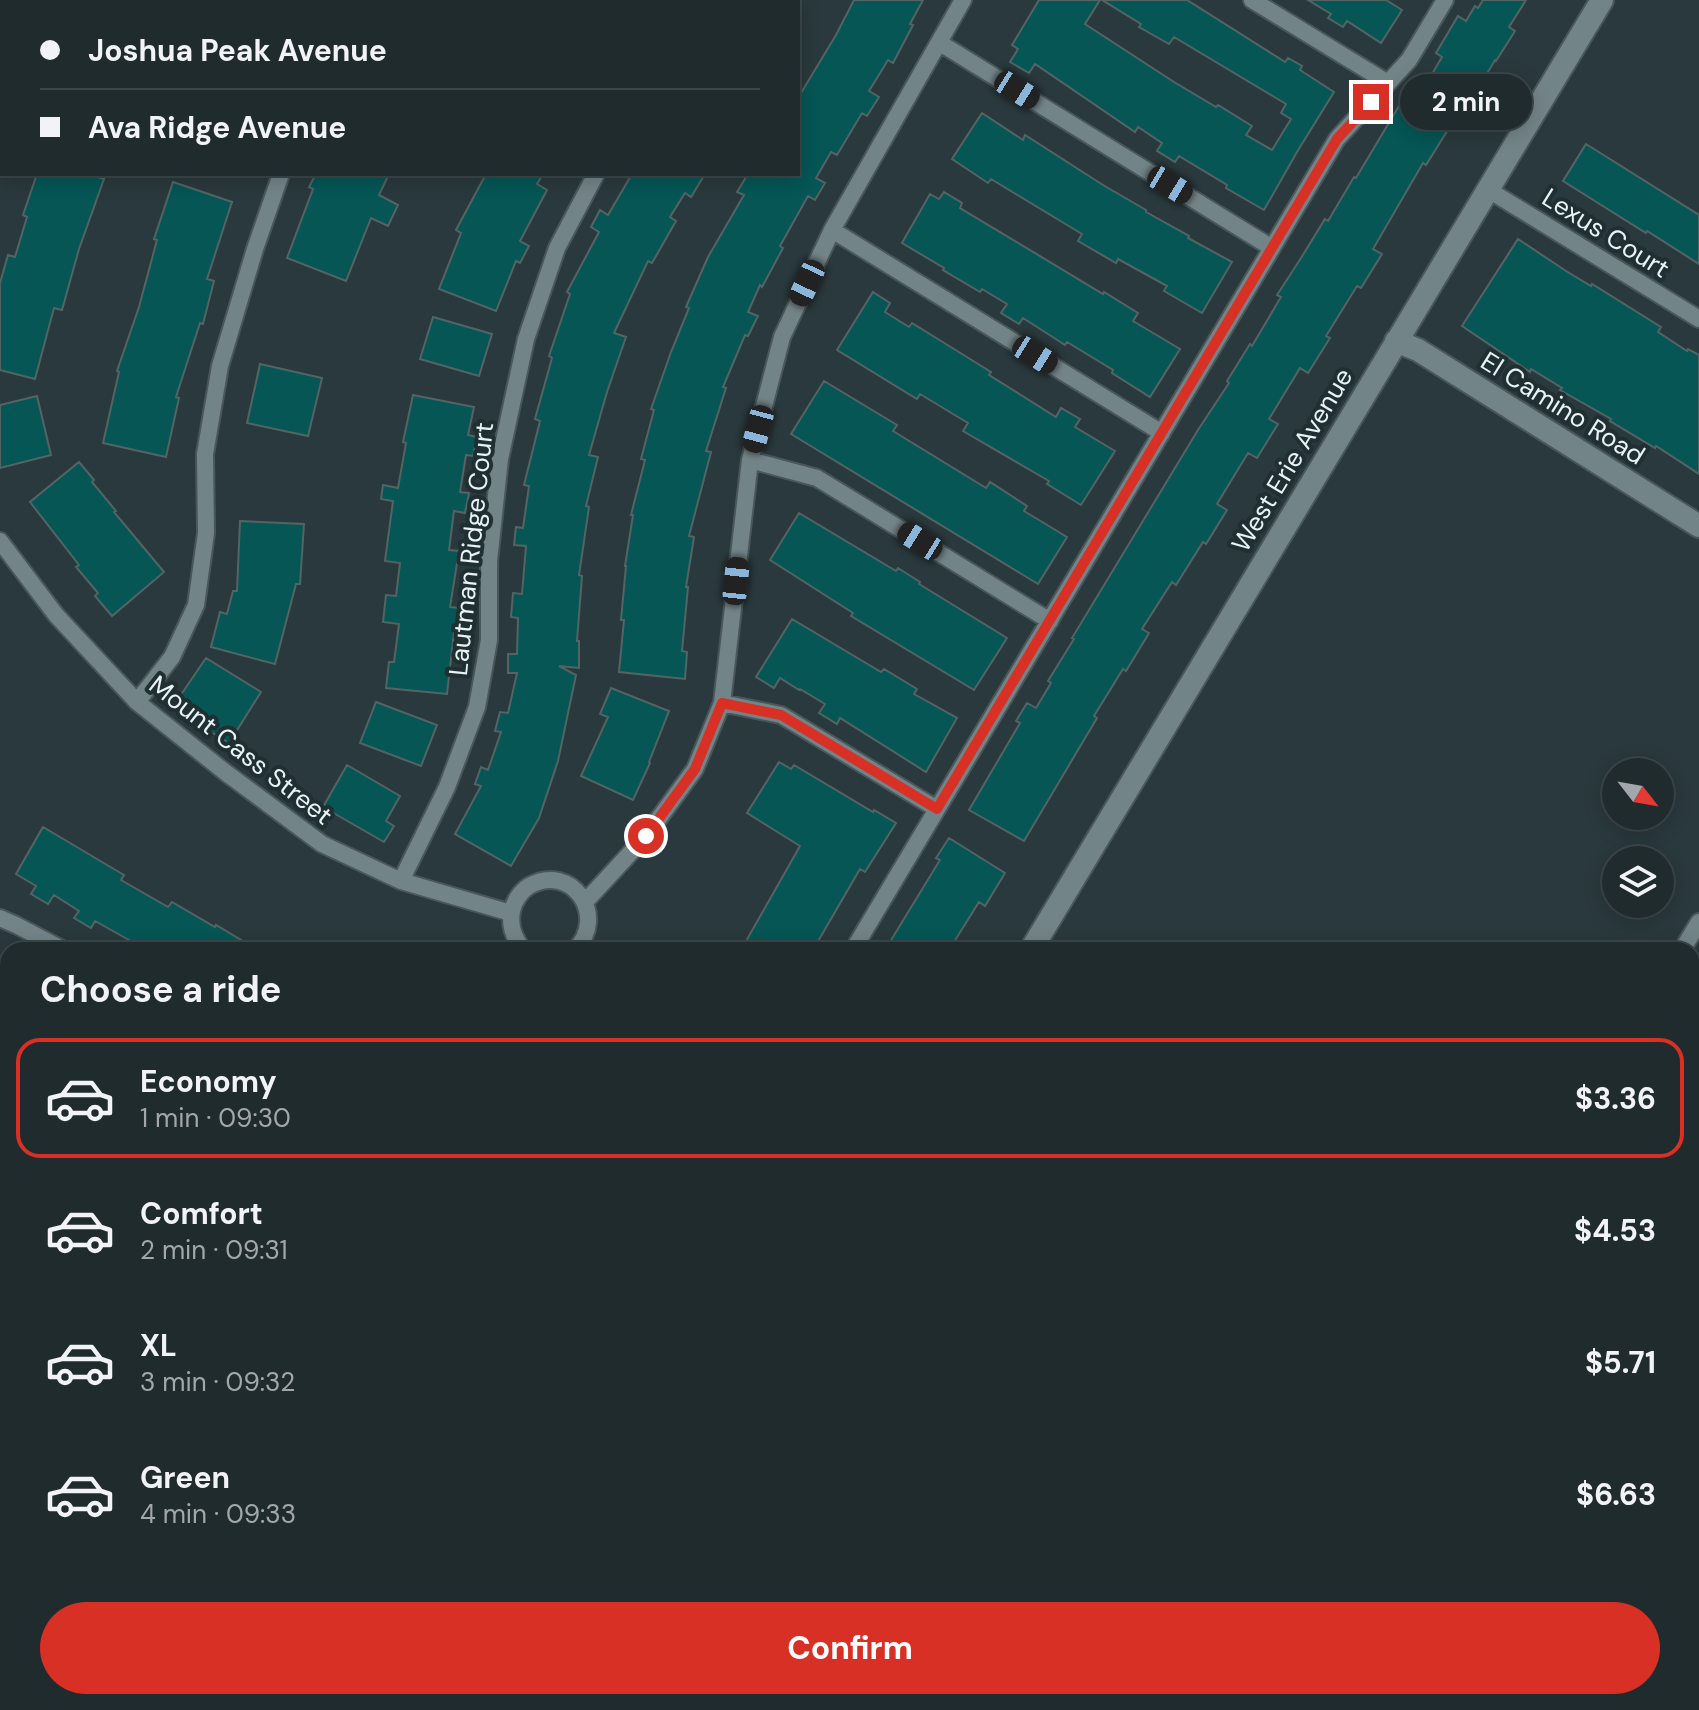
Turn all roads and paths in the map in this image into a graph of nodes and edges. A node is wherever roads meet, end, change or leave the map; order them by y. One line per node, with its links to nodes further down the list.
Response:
1 (963, 0): 5 (street)
2 (1252, 0): 6 (street)
3 (1445, 0): 6 (street)
4 (1595, 2): 9 (street, West Erie Avenue)
5 (940, 43): 10 (street); 11 (street)
6 (1388, 83): 11 (street)
7 (280, 176): 19 (street)
8 (595, 176): 22 (street, Lautman Ridge Court)
9 (1487, 189): 12 (street, Lexus Court); 13 (street, West Erie Avenue)
10 (832, 230): 14 (street); 15 (street)
11 (1272, 248): 14 (street)
12 (1699, 319)
13 (1396, 341): 16 (street, El Camino Road); 31 (street, West Erie Avenue)
14 (1162, 433): 18 (street)
15 (750, 460): 18 (street); 20 (street)
16 (1699, 526)
17 (0, 541): 19 (street, Mount Cass Street)
18 (1050, 621): 21 (street)
19 (137, 702): 22 (street, Mount Cass Street)
20 (722, 703): 21 (street); 23 (street)
21 (937, 809): 30 (street)
22 (401, 881): 24 (street, Mount Cass Street)
23 (585, 902): 24 (street); 29 (street)
24 (511, 913): 28 (street)
25 (0, 918): 27 (street)
26 (1699, 922): 32 (street)
27 (49, 942)
28 (518, 942)
29 (582, 942)
30 (858, 942)
31 (1036, 942)
32 (1687, 942)

